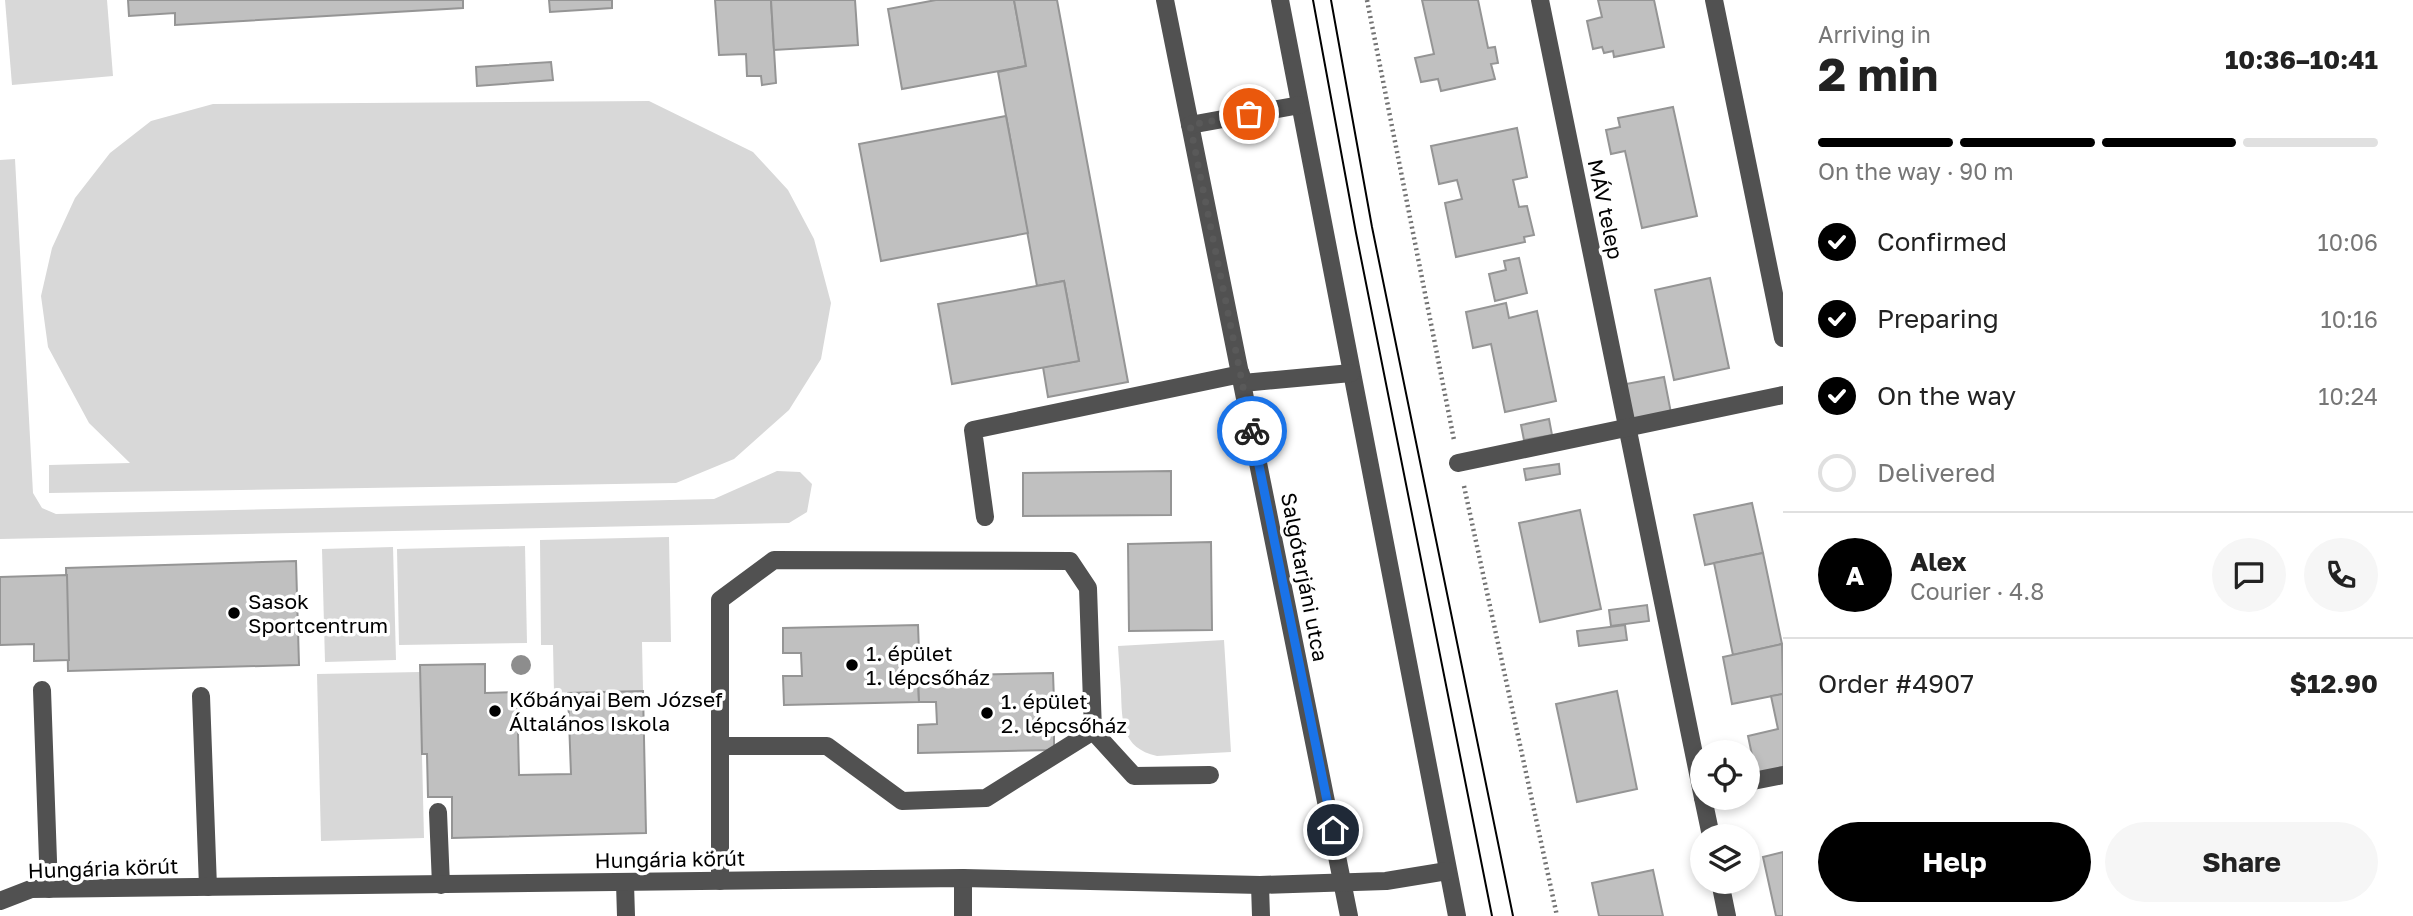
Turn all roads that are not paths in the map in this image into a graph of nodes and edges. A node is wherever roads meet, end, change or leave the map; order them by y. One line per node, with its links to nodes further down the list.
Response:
1 (1165, 0): 6 (street, Salgótarjáni utca)
2 (1280, 0): 5 (street)
3 (1540, 0): 11 (street, MÁV telep)
4 (1714, 0): 7 (street)
5 (1300, 105): 6 (street); 8 (street)
6 (1190, 125): 9 (street, Salgótarjáni utca)
7 (1783, 338)
8 (1351, 373): 9 (street); 23 (street)
9 (1242, 379): 13 (street); 26 (street, Salgótarjáni utca)
10 (1783, 395): 11 (street)
11 (1627, 427): 12 (street); 17 (street, MÁV telep)
12 (1458, 463)
13 (985, 517)
14 (42, 690): 31 (street)
15 (201, 696): 30 (street)
16 (1093, 730): 18 (street); 18 (street); 19 (street)
17 (1691, 740)
18 (720, 746): 25 (street)
19 (1210, 775)
20 (1783, 775): 21 (street)
21 (1760, 780)
22 (438, 813): 28 (street)
23 (1447, 870): 26 (street, Hungária körút); 38 (street)
24 (962, 878): 25 (street, Hungária körút); 29 (street, Hungária körút); 35 (street)
25 (720, 881): 27 (street, Hungária körút)
26 (1343, 882): 29 (street, Hungária körút); 37 (street, Salgótarjáni utca)
27 (625, 883): 28 (street, Hungária körút); 34 (street)
28 (441, 885): 30 (street, Hungária körút)
29 (1260, 885): 36 (street)
30 (208, 887): 31 (street, Hungária körút)
31 (49, 889): 33 (street, Hungária körút)
32 (1722, 894): 39 (street)
33 (0, 901)
34 (626, 916)
35 (963, 916)
36 (1261, 916)
37 (1349, 916)
38 (1457, 916)
39 (1727, 916)

